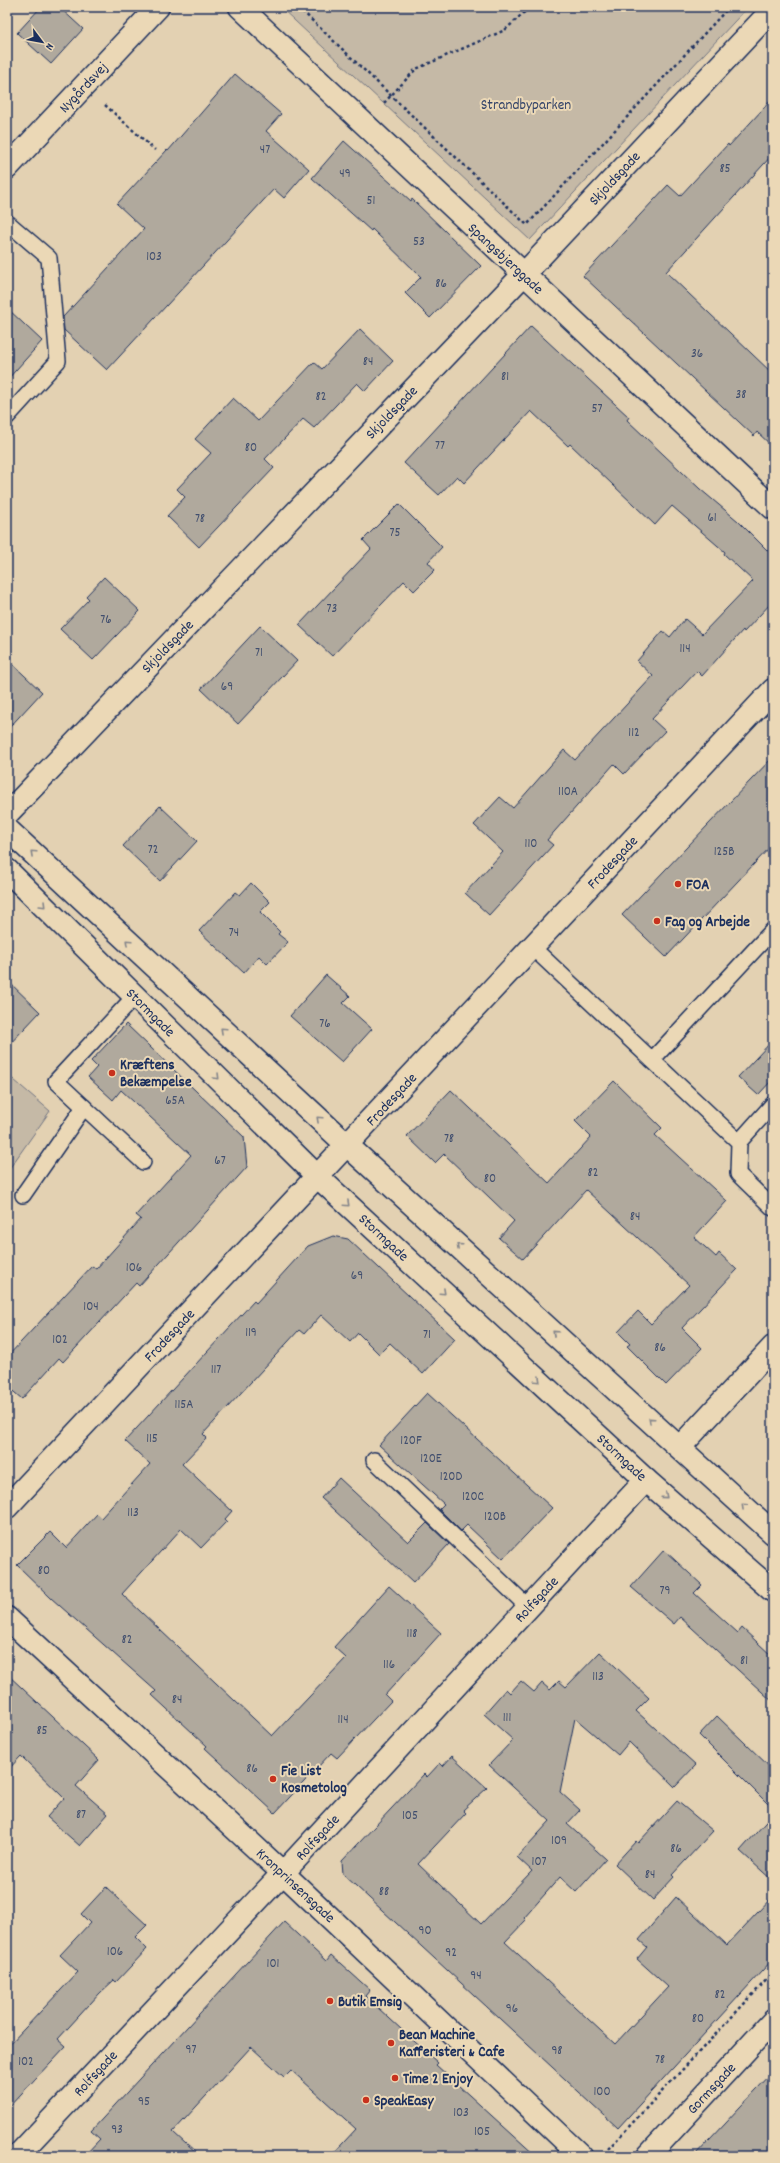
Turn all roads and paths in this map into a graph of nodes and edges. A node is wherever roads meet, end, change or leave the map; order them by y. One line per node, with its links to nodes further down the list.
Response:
1 (158, 7): 7 (street, Nygårdsvej)
2 (240, 7): 9 (street, Spangsbjerggade)
3 (298, 7): 8 (path)
4 (530, 7): 8 (path)
5 (729, 7): 8 (path)
6 (773, 9): 13 (street, Skjoldsgade)
7 (84, 86): 10 (path); 11 (street, Nygårdsvej)
8 (391, 96): 9 (path)
9 (364, 124): 13 (street, Spangsbjerggade)
10 (155, 150)
11 (7, 168)
12 (7, 222): 14 (lane)
13 (524, 274): 15 (street, Spangsbjerggade); 17 (street, Skjoldsgade)
14 (7, 417)
15 (773, 508)
16 (773, 690): 21 (street, Frodesgade)
17 (7, 814)
18 (7, 829): 27 (street, one-way to 18)
19 (7, 870): 22 (street, Stormgade, one-way to 22)
20 (773, 930): 23 (lane)
21 (532, 947): 23 (lane); 27 (street, Frodesgade)
22 (135, 996): 25 (lane); 29 (street, Stormgade, one-way to 29)
23 (652, 1060): 26 (lane)
24 (773, 1104): 26 (lane)
25 (84, 1107): 28 (lane); 30 (lane)
26 (739, 1142): 31 (lane)
27 (347, 1145): 29 (street, Frodesgade); 33 (street, one-way to 27)
28 (144, 1162)
29 (318, 1177): 35 (street, Stormgade, one-way to 35); 36 (street, Frodesgade)
30 (23, 1196)
31 (773, 1208)
32 (773, 1347): 33 (street)
33 (680, 1446): 37 (street, one-way to 33)
34 (374, 1460): 39 (lane)
35 (646, 1480): 38 (street, Stormgade, one-way to 38); 39 (street, Rolfsgade)
36 (7, 1507)
37 (773, 1533)
38 (773, 1591)
39 (528, 1607): 41 (street, Rolfsgade)
40 (7, 1618): 41 (street, Kronprinsensgade)
41 (283, 1873): 45 (street, Rolfsgade); 46 (street, Kronprinsensgade)
42 (773, 1973): 44 (path)
43 (773, 2021): 47 (street, Gormsgade)
44 (607, 2150)
45 (17, 2156)
46 (581, 2156)
47 (648, 2156)

